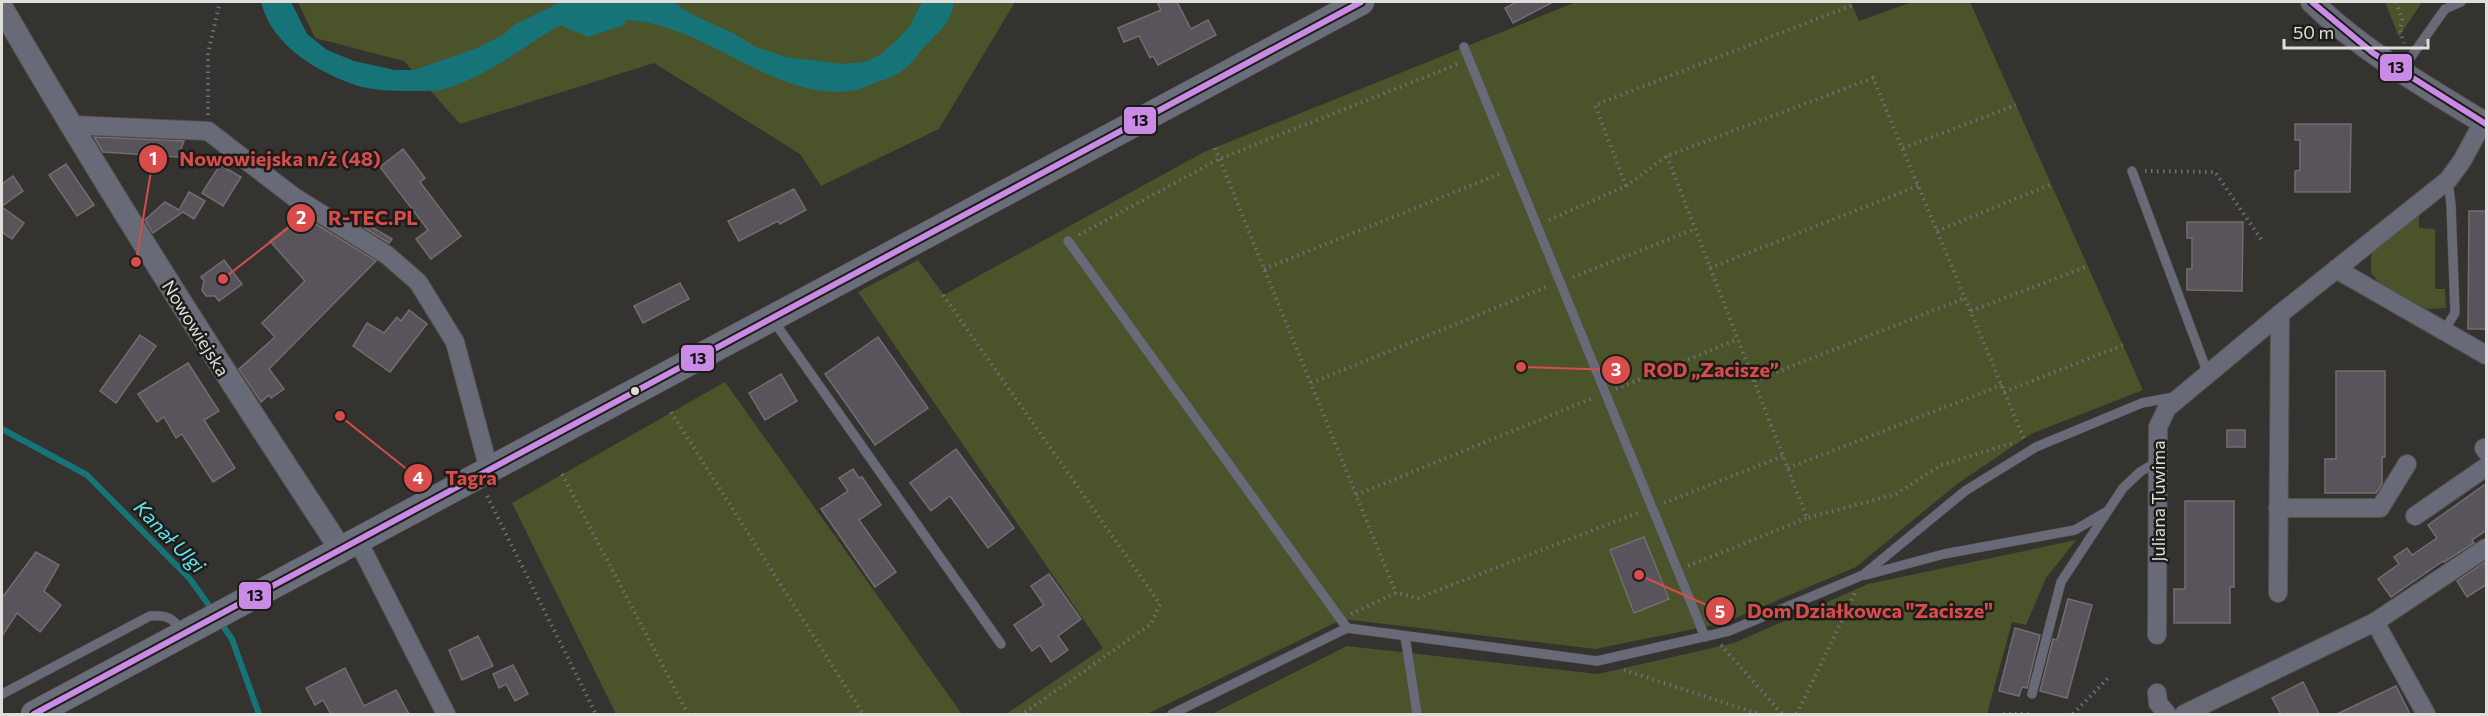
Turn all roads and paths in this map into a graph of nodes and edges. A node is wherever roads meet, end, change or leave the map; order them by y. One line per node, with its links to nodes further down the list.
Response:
1 (220, 2): 15 (path)
2 (1361, 2): 40 (main road)
3 (2312, 2): 11 (street, Juliana Tuwima)
4 (2396, 2): 8 (path)
5 (2460, 2): 11 (lane)
6 (1852, 6): 24 (path)
7 (2, 8): 14 (street, Nowowiejska)
8 (2404, 43)
9 (1464, 47): 10 (lane)
10 (1470, 60): 19 (path); 20 (lane)
11 (2401, 71): 13 (street, Juliana Tuwima)
12 (2016, 105): 17 (path)
13 (2485, 123): 22 (street, Juliana Tuwima)
14 (69, 125): 15 (street); 68 (street, Nowowiejska)
15 (208, 131): 59 (street)
16 (1215, 148): 19 (path)
17 (1903, 148): 18 (path); 25 (path)
18 (1667, 156): 24 (path); 27 (path)
19 (1219, 159): 29 (path); 34 (path)
20 (1514, 168): 26 (lane); 34 (path)
21 (2133, 171): 30 (path); 45 (lane)
22 (2448, 180): 33 (street, Juliana Tuwima); 41 (lane)
23 (2052, 184): 28 (path)
24 (1626, 186): 26 (path)
25 (1918, 186): 28 (path); 32 (path)
26 (1537, 225): 35 (lane)
27 (1695, 229): 32 (path); 35 (path)
28 (1937, 231): 37 (path)
29 (1068, 241): 74 (lane)
30 (2263, 242)
31 (2088, 266): 38 (path)
32 (1710, 268): 42 (path)
33 (2336, 268): 39 (street, Juliana Tuwima); 41 (street)
34 (1264, 270): 47 (path)
35 (1560, 282): 47 (path); 70 (lane)
36 (943, 295): 92 (path)
37 (1965, 298): 38 (path); 46 (path)
38 (1971, 311): 48 (path)
39 (2280, 314): 45 (street, Juliana Tuwima); 64 (street)
40 (772, 318): 59 (main road); 81 (lane)
41 (2444, 331): 44 (street)
42 (1738, 339): 46 (path); 50 (path)
43 (2123, 345): 49 (path)
44 (2487, 356)
45 (2208, 374): 51 (street, Juliana Tuwima)
46 (1754, 381): 54 (path)
47 (1311, 383): 61 (path)
48 (2002, 385): 49 (path); 58 (path)
49 (2004, 392): 67 (path)
50 (1607, 393)
51 (2183, 395): 55 (street, Juliana Tuwima); 71 (lane)
52 (1596, 397): 61 (path)
53 (671, 412): 91 (path)
54 (1783, 456): 58 (path); 62 (path)
55 (2158, 461): 65 (lane); 78 (street, Juliana Tuwima)
56 (2407, 464): 64 (street)
57 (2487, 467): 66 (street)
58 (1788, 468): 67 (path)
59 (483, 473): 68 (main road); 89 (path)
60 (562, 474): 90 (path)
61 (1356, 495): 72 (path)
62 (1661, 504)
63 (1650, 508): 72 (path)
64 (2278, 508): 73 (street)
65 (2108, 511): 71 (lane); 86 (lane)
66 (2415, 516)
67 (1807, 518): 70 (path)
68 (349, 546): 77 (main road); 88 (street)
69 (2487, 548): 75 (street)
70 (1677, 571): 80 (lane)
71 (1863, 575): 80 (lane); 97 (path)
72 (1396, 593): 74 (path)
73 (2278, 593)
74 (1341, 620): 76 (lane)
75 (2375, 622): 102 (street); 103 (street)
76 (1347, 628): 79 (lane); 93 (lane)
77 (192, 630): 85 (lane); 87 (main road)
78 (2157, 635)
79 (1405, 636): 82 (lane); 94 (lane)
80 (1708, 636): 82 (lane); 96 (path)
81 (1001, 644)
82 (1597, 661): 95 (path)
83 (2110, 676): 100 (path)
84 (2157, 693): 101 (street)
85 (2, 694)
86 (2032, 694)
87 (34, 714)
88 (446, 714)
89 (597, 714)
90 (688, 714)
91 (864, 714)
92 (1023, 714)
93 (1172, 714)
94 (1417, 714)
95 (1759, 714)
96 (1782, 714)
97 (1797, 714)
98 (2003, 714): 99 (path)
99 (2033, 714)
100 (2073, 714)
101 (2167, 714)
102 (2184, 714)
103 (2426, 714)

